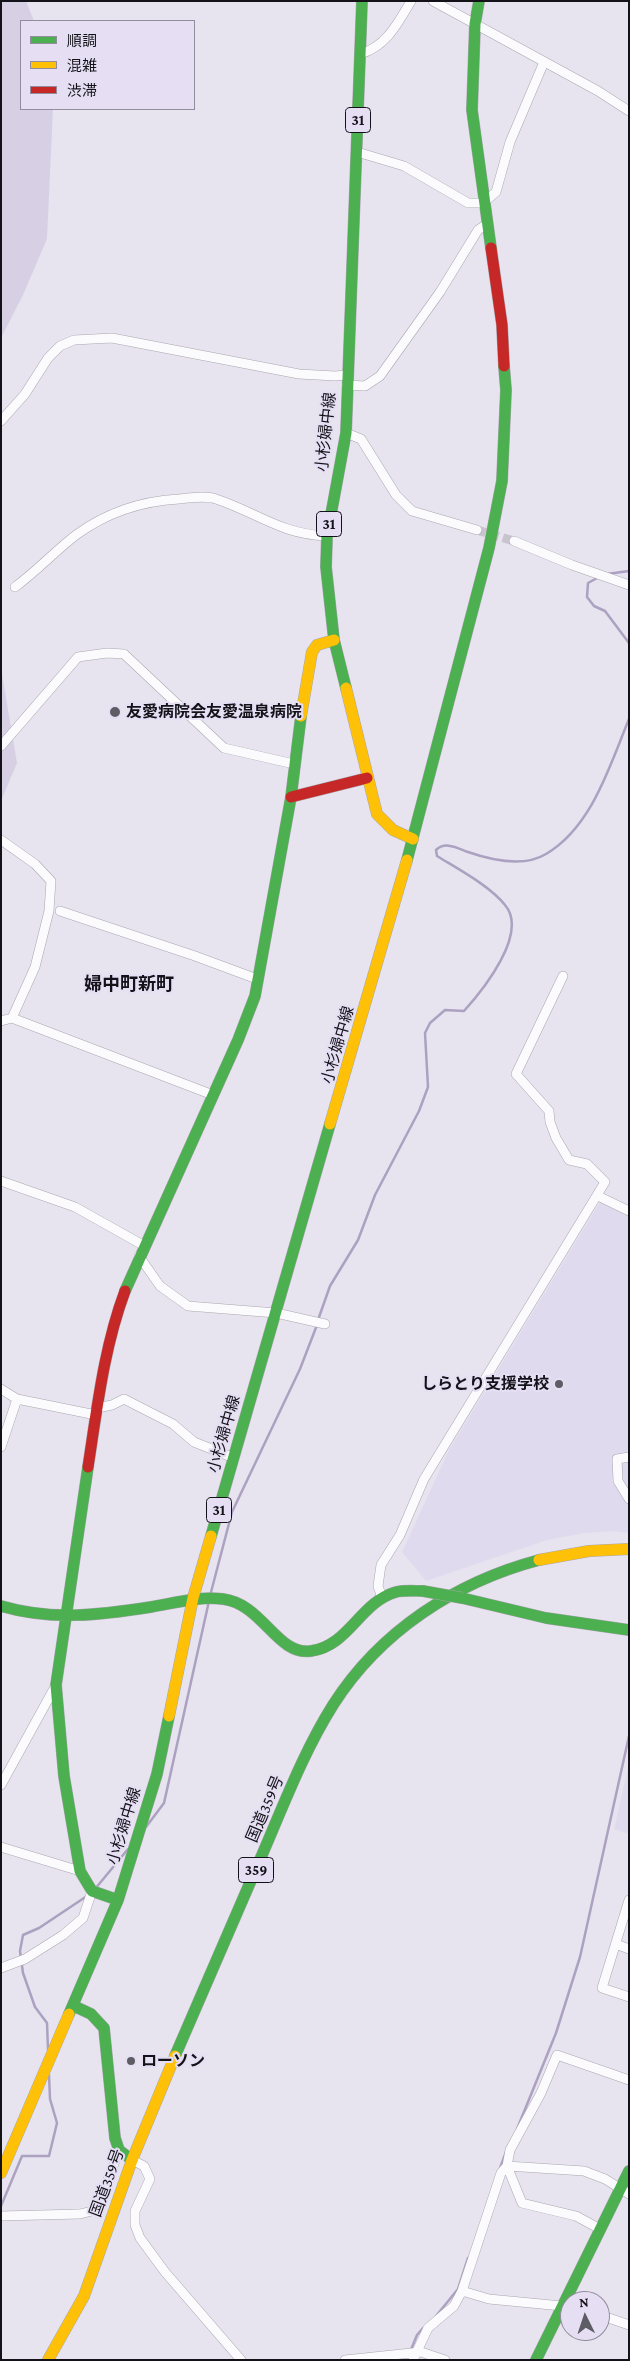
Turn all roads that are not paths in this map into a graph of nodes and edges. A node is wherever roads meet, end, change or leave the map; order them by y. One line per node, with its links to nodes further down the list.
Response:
1 (362, 1): 6 (main road, 小杉婦中線 / 31)
2 (411, 1): 6 (street)
3 (433, 1): 5 (street)
4 (479, 1): 5 (main road, 小杉婦中線 / 31)
5 (475, 24): 7 (street); 10 (main road, 小杉婦中線 / 31)
6 (360, 54): 9 (main road, 小杉婦中線 / 31)
7 (544, 62): 8 (street); 10 (street)
8 (629, 111)
9 (357, 152): 10 (street); 12 (main road, 小杉婦中線 / 31)
10 (483, 204): 11 (main road, 小杉婦中線 / 31)
11 (487, 224): 12 (street); 25 (main road, 小杉婦中線 / 31)
12 (347, 380): 13 (street); 14 (main road, 小杉婦中線 / 31)
13 (1, 421)
14 (346, 433): 15 (street); 16 (main road, 小杉婦中線 / 31)
15 (477, 530)
16 (327, 536): 19 (street); 20 (main road, 小杉婦中線 / 31)
17 (514, 541): 18 (street)
18 (629, 585)
19 (15, 586)
20 (334, 640): 22 (main road); 23 (main road, 小杉婦中線 / 31)
21 (1, 746): 22 (street)
22 (294, 764): 24 (main road)
23 (367, 778): 24 (main road); 25 (main road, 小杉婦中線 / 31)
24 (291, 796): 29 (main road)
25 (413, 839): 38 (main road, 小杉婦中線 / 31)
26 (1, 840): 30 (street)
27 (60, 911): 29 (street)
28 (563, 976): 34 (street)
29 (257, 979): 32 (main road)
30 (12, 1018): 31 (street); 32 (street)
31 (1, 1021)
32 (213, 1095): 37 (main road)
33 (1, 1181): 36 (street)
34 (598, 1196): 35 (street); 49 (street)
35 (629, 1211)
36 (141, 1244)
37 (139, 1256): 38 (street); 42 (main road)
38 (276, 1313): 39 (street); 45 (main road, 小杉婦中線 / 31)
39 (325, 1324)
40 (1, 1389): 41 (street)
41 (17, 1399): 42 (street); 43 (street)
42 (96, 1411): 45 (street); 51 (main road)
43 (1, 1447)
44 (629, 1457): 46 (street)
45 (234, 1458): 48 (main road, 小杉婦中線 / 31)
46 (629, 1499)
47 (629, 1549): 67 (main road, 国道359号 / 359)
48 (193, 1598): 49 (main road); 51 (main road); 58 (main road, 小杉婦中線 / 31)
49 (382, 1598): 52 (main road, bridge)
50 (1, 1606): 51 (main road)
51 (66, 1618): 53 (main road)
52 (629, 1630)
53 (56, 1686): 54 (street); 56 (main road)
54 (1, 1786)
55 (1, 1847): 56 (street)
56 (80, 1871): 57 (main road)
57 (92, 1891): 58 (main road); 62 (street)
58 (118, 1900): 64 (main road, 小杉婦中線 / 31)
59 (629, 1900): 60 (street)
60 (616, 1944): 61 (street); 63 (street)
61 (629, 1949)
62 (1, 1968)
63 (629, 1997)
64 (74, 2006): 66 (main road); 70 (main road, 小杉婦中線 / 31)
65 (629, 2080): 68 (street)
66 (119, 2150): 67 (main road); 72 (street)
67 (132, 2160): 81 (main road, 国道359号 / 359); 82 (street)
68 (506, 2166): 71 (street); 73 (street); 74 (street)
69 (629, 2171): 71 (main road)
70 (1, 2172)
71 (624, 2192): 73 (main road)
72 (3, 2216)
73 (600, 2229): 75 (main road)
74 (462, 2291): 76 (street); 80 (street)
75 (572, 2291)
76 (560, 2304)
77 (560, 2315): 85 (main road)
78 (610, 2318): 79 (street)
79 (629, 2325)
80 (415, 2356): 83 (street); 84 (street)
81 (48, 2360)
82 (241, 2360)
83 (346, 2360)
84 (445, 2360)
85 (536, 2360)

